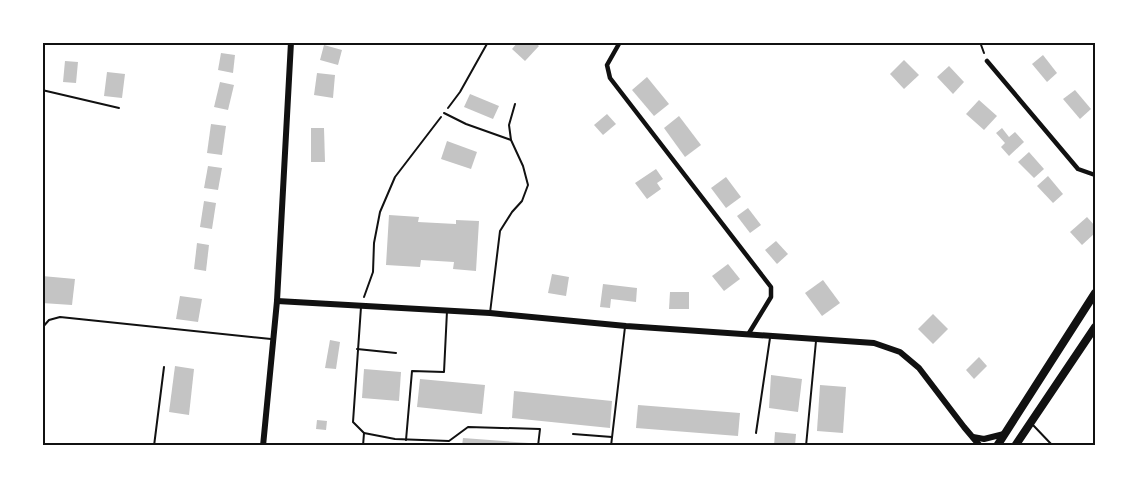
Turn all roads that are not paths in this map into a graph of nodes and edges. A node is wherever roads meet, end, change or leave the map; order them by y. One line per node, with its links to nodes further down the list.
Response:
1 (291, 42): 9 (street)
2 (620, 42): 16 (street)
3 (987, 61): 7 (street)
4 (515, 104): 6 (lane)
5 (444, 113): 6 (lane)
6 (511, 140): 12 (lane)
7 (1095, 175)
8 (1095, 293): 24 (highway)
9 (277, 301): 10 (street); 19 (street)
10 (361, 306): 11 (street); 20 (lane)
11 (447, 311): 12 (street); 31 (lane)
12 (490, 313): 13 (street)
13 (626, 326): 16 (street); 29 (lane)
14 (1095, 327): 23 (highway)
15 (42, 328): 19 (lane)
16 (749, 333): 17 (street)
17 (771, 334): 18 (street); 26 (lane)
18 (816, 338): 28 (street); 38 (lane)
19 (273, 339): 33 (street)
20 (356, 349): 21 (lane); 25 (lane)
21 (396, 353)
22 (164, 367): 32 (lane)
23 (1031, 423): 41 (highway); 42 (lane)
24 (1006, 431): 28 (street); 40 (highway)
25 (364, 433): 30 (lane); 34 (lane)
26 (756, 433)
27 (573, 434): 29 (lane)
28 (973, 437): 39 (street)
29 (613, 438): 37 (lane)
30 (395, 439): 31 (lane); 35 (lane)
31 (406, 440): 36 (lane)
32 (154, 446)
33 (263, 446)
34 (363, 446)
35 (395, 446)
36 (538, 446)
37 (611, 446)
38 (806, 446)
39 (980, 446)
40 (997, 446)
41 (1015, 446)
42 (1053, 446)

